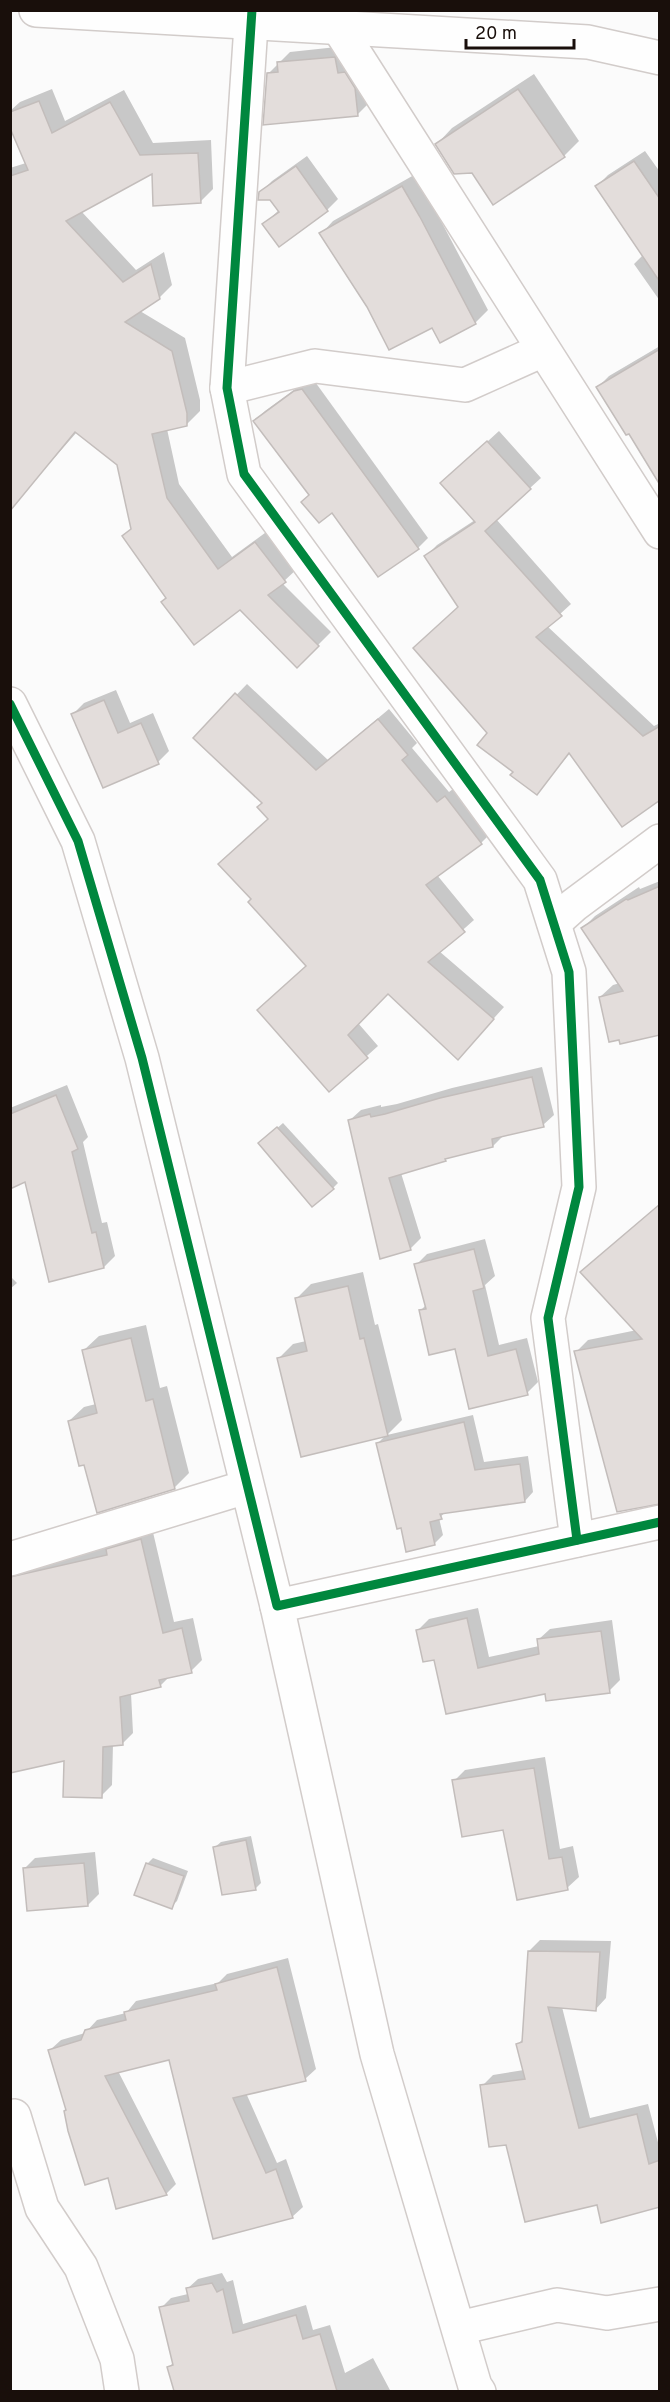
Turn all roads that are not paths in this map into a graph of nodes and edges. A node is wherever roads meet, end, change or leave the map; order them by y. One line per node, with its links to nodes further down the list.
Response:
1 (36, 10): 2 (street)
2 (248, 14): 4 (street); 7 (street)
3 (511, 24): 4 (street); 5 (street)
4 (338, 27): 6 (street)
5 (660, 58)
6 (543, 350): 7 (street); 8 (street)
7 (227, 388): 11 (street)
8 (660, 532)
9 (10, 704): 12 (street)
10 (660, 841): 11 (street)
11 (554, 923): 14 (street)
12 (246, 1487): 15 (street); 16 (street)
13 (660, 1522): 14 (street)
14 (577, 1540): 16 (street)
15 (10, 1559)
16 (277, 1606): 19 (street)
17 (12, 2112): 20 (street)
18 (660, 2304): 19 (street)
19 (459, 2328): 21 (street)
20 (122, 2391)
21 (479, 2391)

